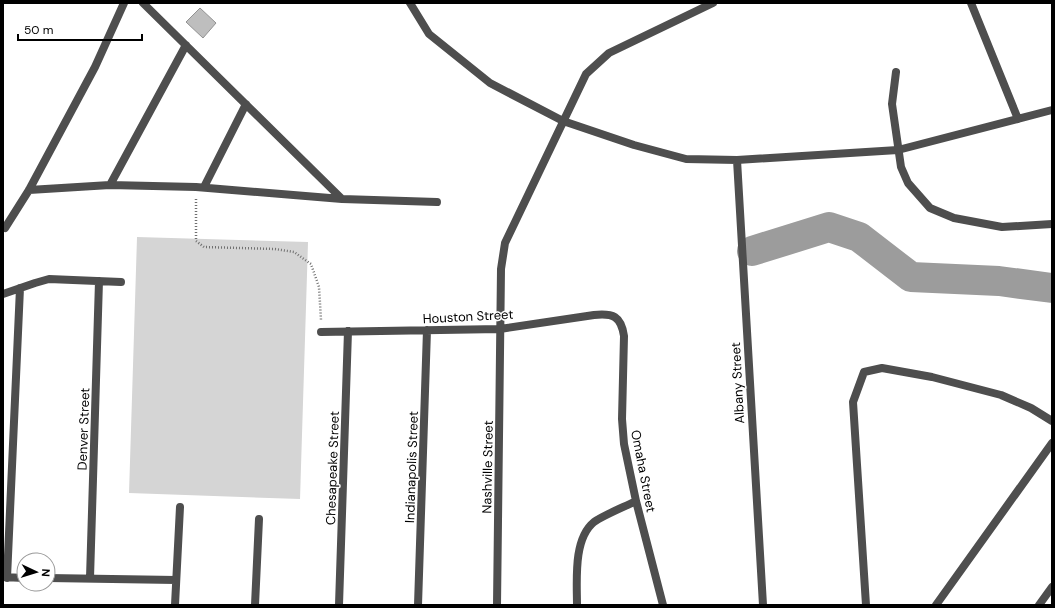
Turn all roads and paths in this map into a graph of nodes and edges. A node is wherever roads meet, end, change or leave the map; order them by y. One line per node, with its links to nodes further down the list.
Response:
1 (124, 3): 16 (street)
2 (143, 3): 6 (street)
3 (410, 3): 11 (street)
4 (713, 3): 11 (street, Nashville Street)
5 (971, 3): 10 (street)
6 (186, 45): 8 (street); 14 (street)
7 (896, 72): 12 (street)
8 (246, 104): 15 (street); 17 (street)
9 (1052, 110): 10 (street)
10 (1018, 119): 12 (street)
11 (563, 121): 13 (street); 26 (street, Nashville Street)
12 (898, 150): 13 (street); 19 (street)
13 (737, 160): 48 (street, Albany Street)
14 (110, 185): 15 (street); 16 (street)
15 (200, 187): 17 (street); 29 (path)
16 (29, 190): 20 (street)
17 (342, 199): 18 (street)
18 (437, 202)
19 (1052, 224)
20 (5, 228)
21 (99, 281): 22 (street); 23 (street); 38 (street, Denver Street)
22 (121, 282)
23 (20, 288): 24 (street); 35 (street)
24 (3, 294)
25 (615, 316): 26 (street, Houston Street); 32 (street, Omaha Street)
26 (500, 328): 27 (street, Houston Street); 45 (street, Nashville Street)
27 (427, 330): 28 (street, Houston Street); 44 (street, Indianapolis Street)
28 (348, 331): 29 (street, Houston Street); 43 (street, Chesapeake Street)
29 (321, 332)
30 (1052, 421): 49 (street)
31 (1052, 443): 50 (street)
32 (636, 500): 46 (street); 47 (street, Omaha Street)
33 (180, 507): 39 (street)
34 (259, 518): 42 (street)
35 (5, 578): 36 (street)
36 (16, 578)
37 (56, 578): 38 (street)
38 (90, 578): 39 (street)
39 (176, 580): 41 (street)
40 (1052, 587): 51 (street)
41 (175, 605)
42 (255, 605)
43 (339, 605)
44 (418, 605)
45 (497, 605)
46 (577, 605)
47 (663, 605)
48 (763, 605)
49 (866, 605)
50 (936, 605)
51 (1039, 605)

